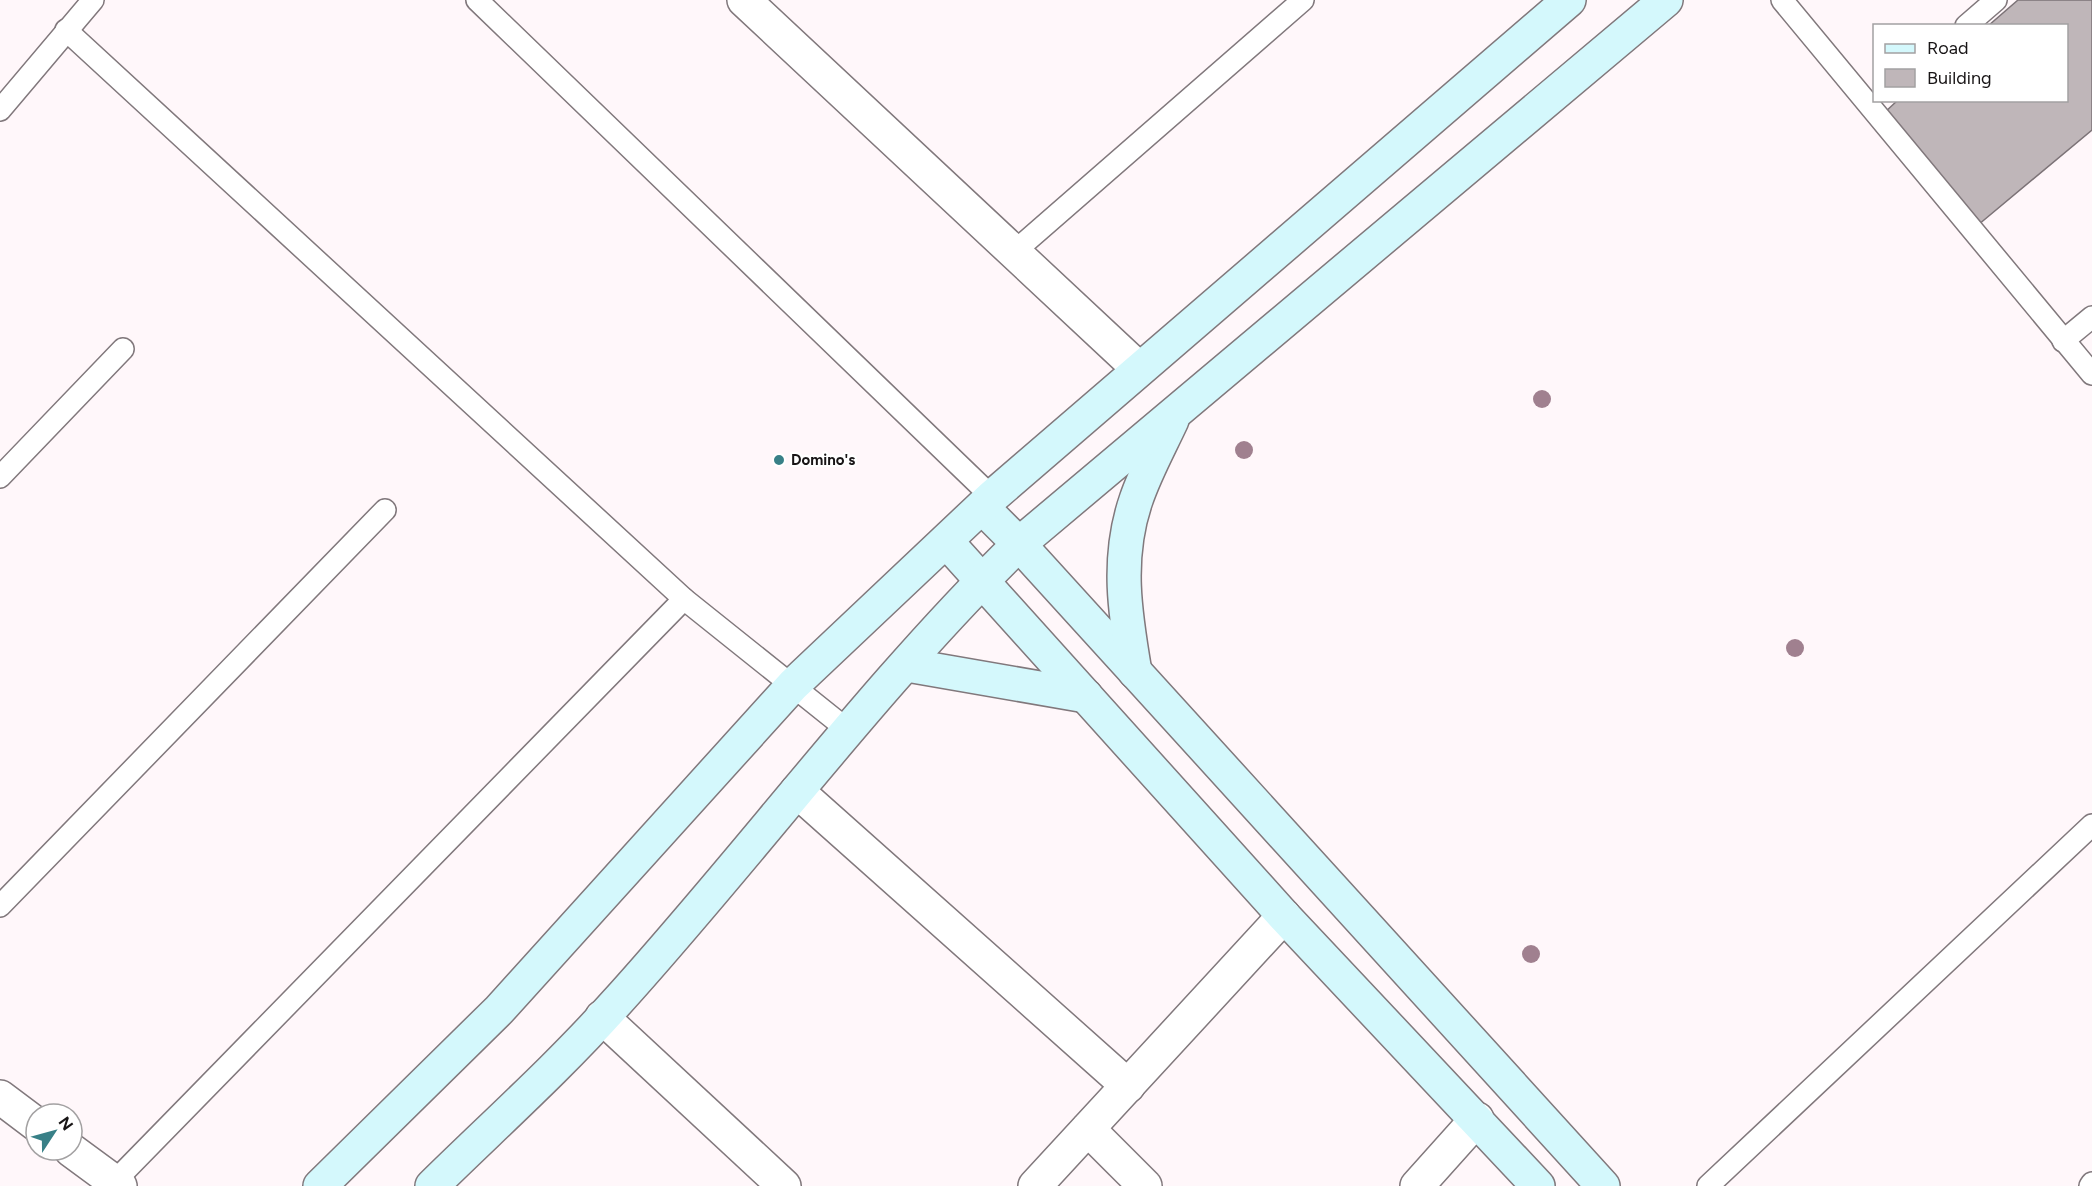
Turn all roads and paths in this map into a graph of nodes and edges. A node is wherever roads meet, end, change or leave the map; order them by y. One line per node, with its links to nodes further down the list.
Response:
1 (93, 0): 10 (lane)
2 (477, 0): 21 (lane)
3 (744, 0): 13 (street)
4 (1303, 0): 13 (lane)
5 (1569, 0): 17 (street)
6 (1666, 0): 19 (street)
7 (1782, 0): 11 (lane)
8 (1996, 0): 9 (lane)
9 (1968, 24)
10 (66, 30): 12 (lane); 26 (lane)
11 (1873, 104): 15 (lane)
12 (0, 110)
13 (1014, 252): 17 (street)
14 (2092, 317): 15 (lane)
15 (2063, 341): 18 (lane)
16 (123, 349): 20 (lane)
17 (1139, 369): 21 (street)
18 (2092, 374)
19 (1175, 413): 24 (street); 28 (street)
20 (0, 477)
21 (987, 502): 23 (street); 24 (street)
22 (385, 510): 34 (lane)
23 (946, 541): 25 (street); 29 (street)
24 (1019, 544): 25 (street); 28 (street)
25 (982, 580): 27 (street); 30 (street)
26 (684, 599): 29 (lane); 43 (lane)
27 (907, 665): 30 (street); 31 (street)
28 (1135, 672): 51 (street)
29 (793, 686): 31 (lane); 44 (street)
30 (1086, 696): 35 (street)
31 (849, 731): 32 (street)
32 (797, 791): 36 (street); 37 (street)
33 (2092, 825): 52 (lane)
34 (0, 906)
35 (1284, 916): 37 (street); 40 (street)
36 (603, 1017): 45 (street); 46 (street)
37 (1128, 1086): 41 (street)
38 (0, 1097): 39 (street)
39 (24, 1115)
40 (1477, 1119): 49 (street); 50 (street)
41 (1088, 1129): 47 (street); 48 (street)
42 (84, 1160): 43 (street)
43 (117, 1184)
44 (320, 1186)
45 (432, 1186)
46 (784, 1186)
47 (1035, 1186)
48 (1145, 1186)
49 (1417, 1186)
50 (1538, 1186)
51 (1603, 1186)
52 (1708, 1186)

